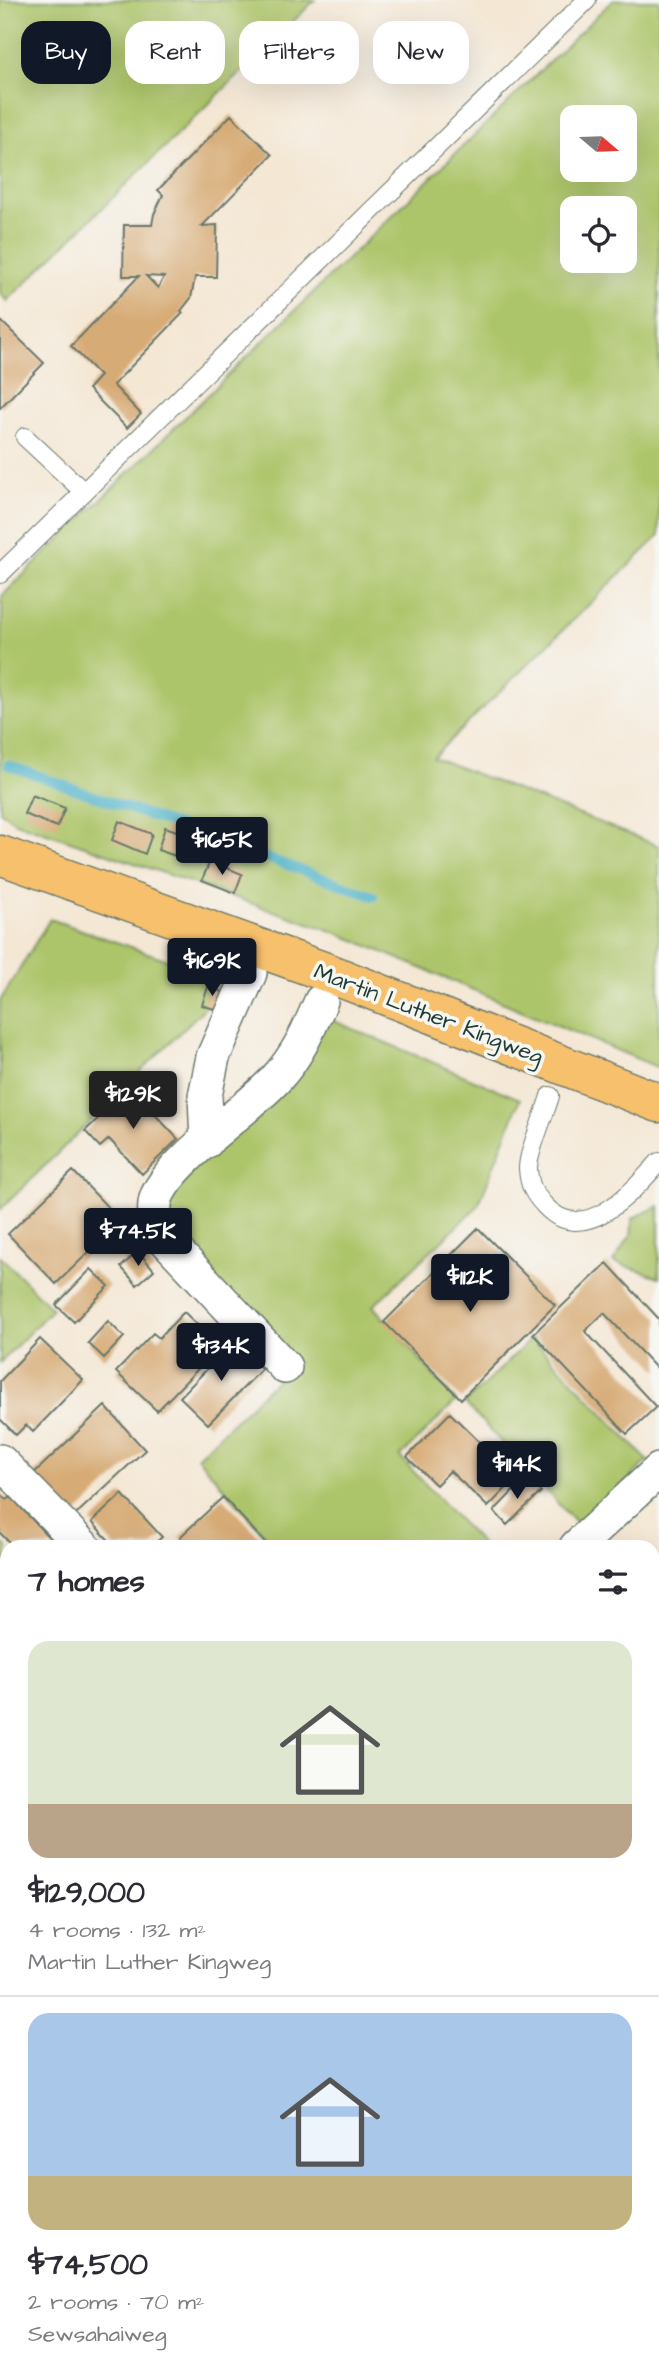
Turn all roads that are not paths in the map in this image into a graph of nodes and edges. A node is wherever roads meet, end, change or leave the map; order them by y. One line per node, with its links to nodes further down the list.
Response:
1 (587, 0): 3 (lane)
2 (25, 437): 3 (lane)
3 (84, 492): 4 (lane)
4 (0, 574)
5 (0, 855): 9 (main road, Martin Luther Kingweg)
6 (250, 974): 10 (street)
7 (321, 1001): 10 (street)
8 (550, 1096): 11 (lane)
9 (659, 1103)
10 (207, 1141): 12 (street)
11 (659, 1162)
12 (285, 1367)
13 (0, 1461): 15 (street)
14 (659, 1470): 16 (street)
15 (76, 1540)
16 (584, 1540)

